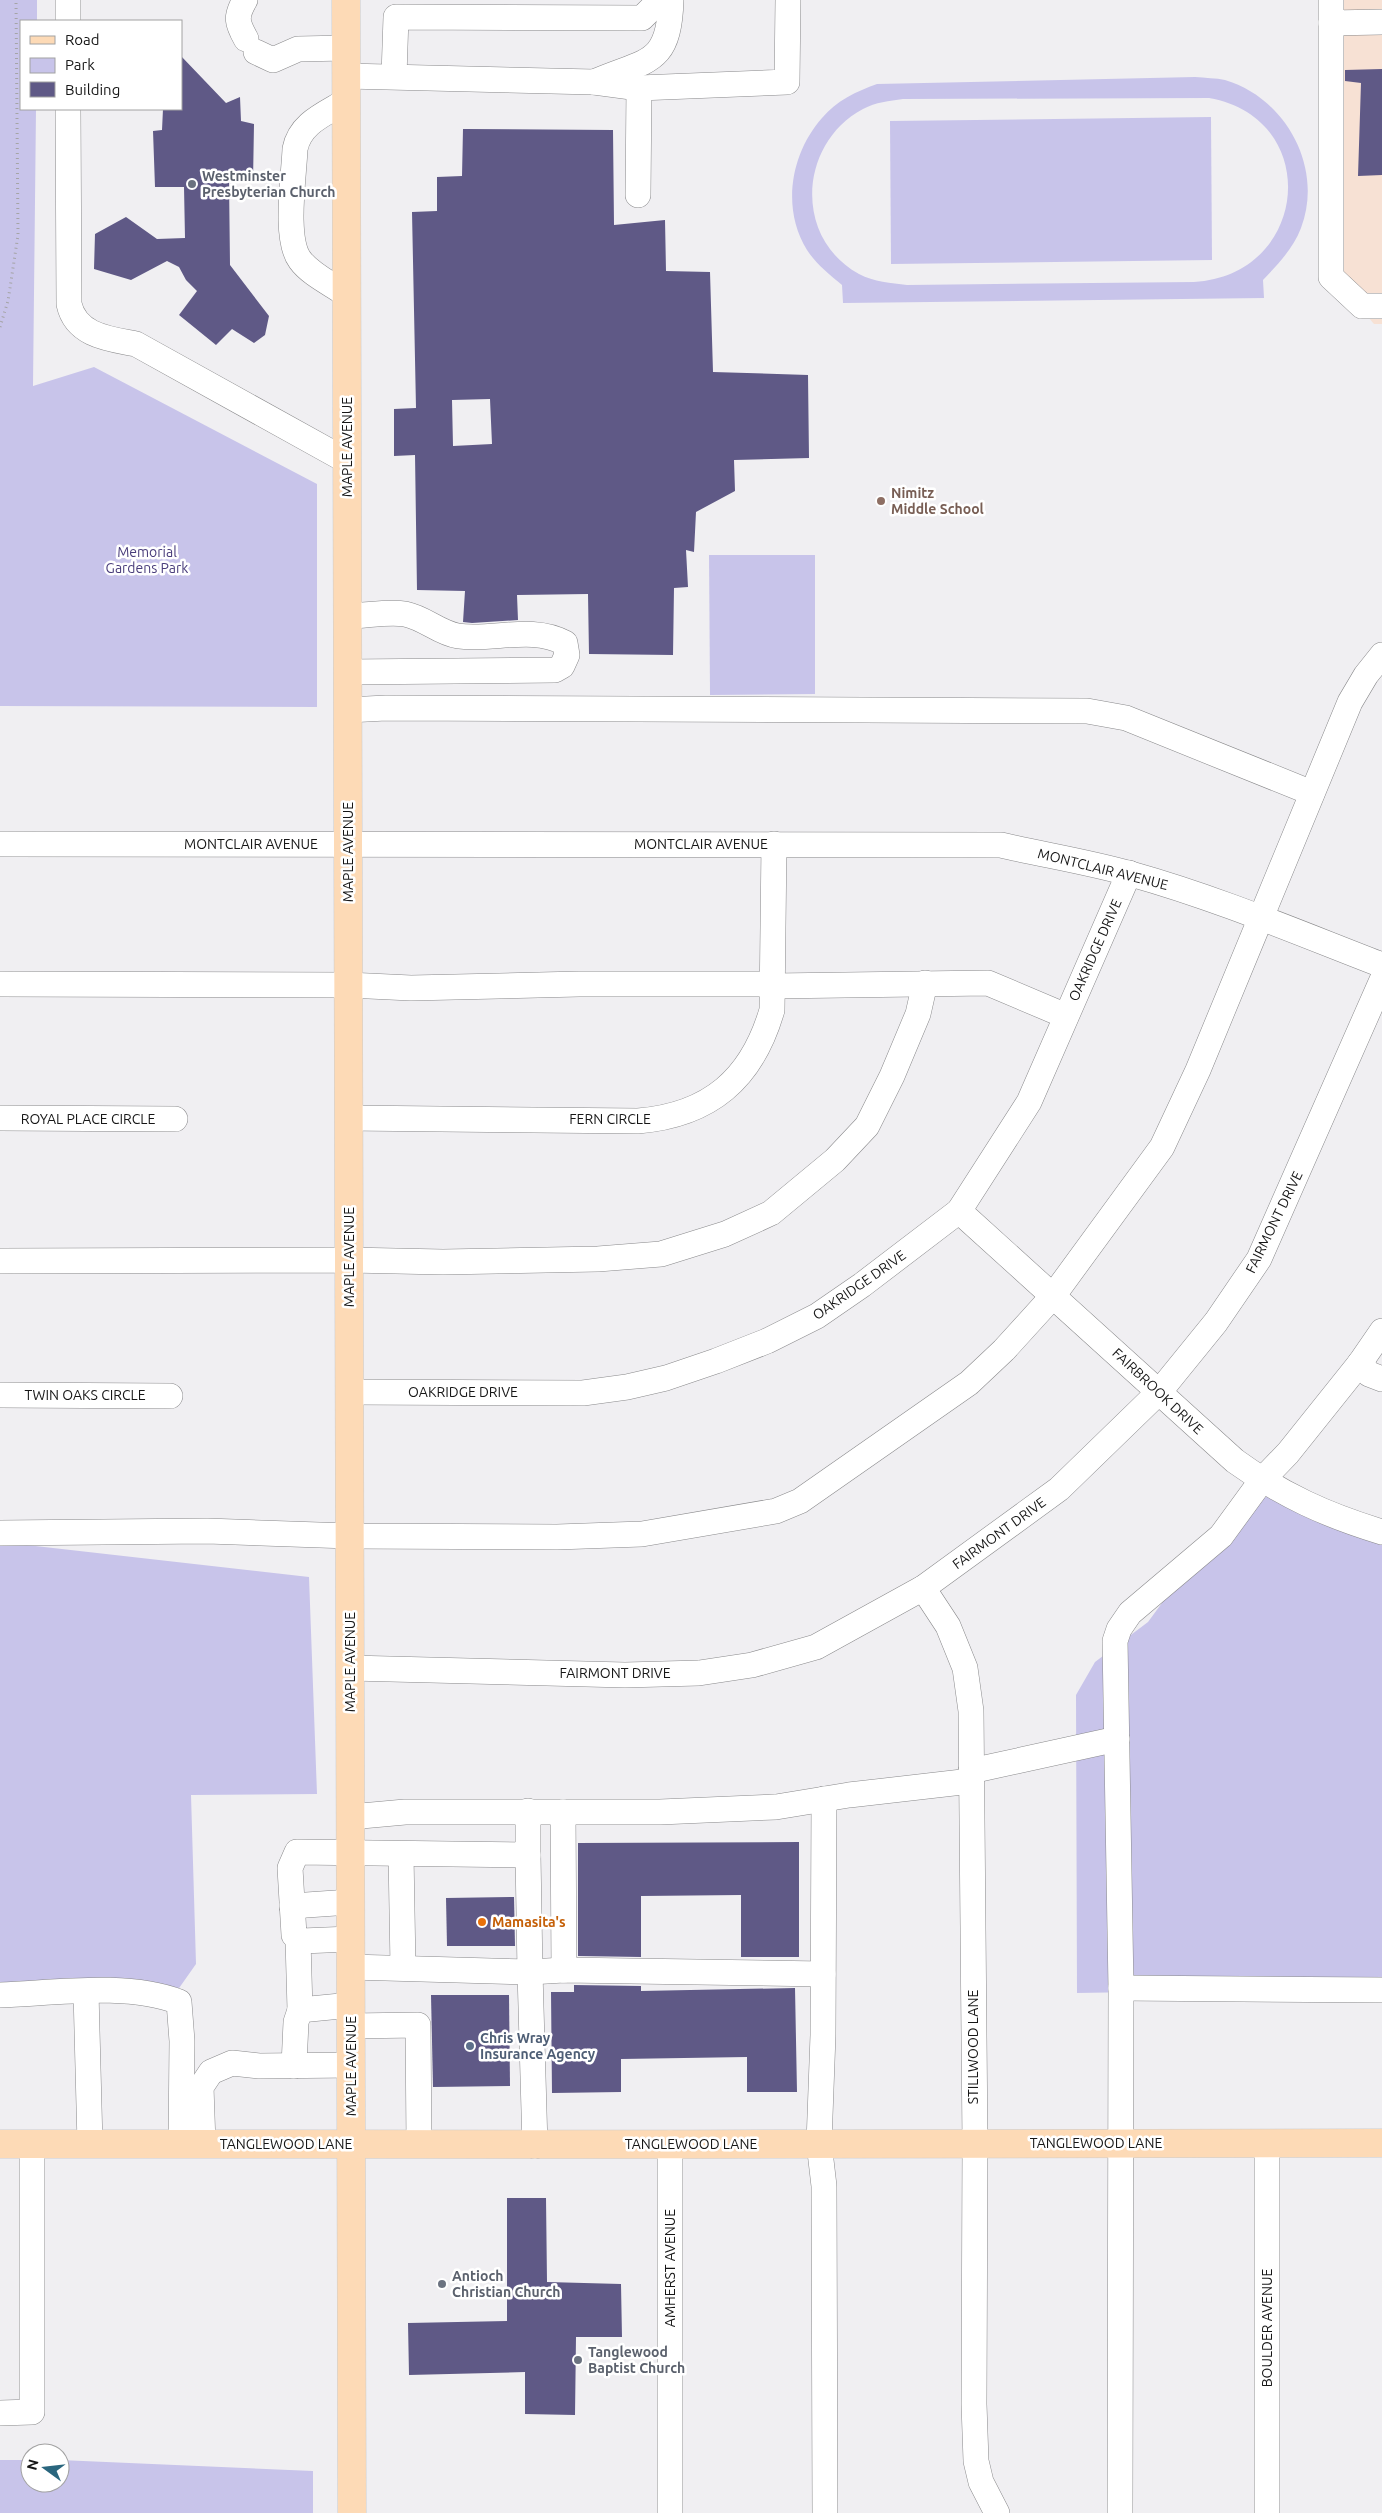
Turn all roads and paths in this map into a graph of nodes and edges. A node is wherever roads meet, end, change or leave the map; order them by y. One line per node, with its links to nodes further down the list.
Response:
1 (16, 0): 20 (path)
2 (68, 0): 9 (street)
3 (245, 0): 11 (street)
4 (346, 0): 11 (main road, MAPLE AVENUE)
5 (660, 0): 12 (street)
6 (671, 0): 13 (street)
7 (788, 0): 14 (street)
8 (1331, 12): 10 (street); 19 (street)
9 (68, 20)
10 (1382, 22)
11 (346, 48): 15 (main road, MAPLE AVENUE)
12 (394, 76): 13 (street); 15 (street)
13 (594, 82): 14 (street)
14 (638, 88): 17 (street)
15 (346, 89): 18 (main road, MAPLE AVENUE); 18 (street)
16 (68, 110): 21 (street)
17 (638, 195)
18 (347, 295): 21 (main road, MAPLE AVENUE)
19 (1382, 306)
20 (0, 327)
21 (347, 462): 22 (main road, MAPLE AVENUE)
22 (348, 616): 24 (main road, MAPLE AVENUE); 24 (street)
23 (1382, 655): 26 (street)
24 (348, 672): 25 (main road, MAPLE AVENUE)
25 (348, 710): 26 (street); 28 (main road, MAPLE AVENUE)
26 (1312, 793): 31 (street)
27 (0, 844): 28 (street, MONTCLAIR AVENUE)
28 (348, 844): 29 (street, MONTCLAIR AVENUE); 36 (main road, MAPLE AVENUE)
29 (774, 844): 30 (street, MONTCLAIR AVENUE); 37 (street, FERN CIRCLE)
30 (1129, 873): 31 (street, MONTCLAIR AVENUE); 38 (street, OAKRIDGE DRIVE)
31 (1260, 917): 32 (street, MONTCLAIR AVENUE); 45 (street)
32 (1382, 965)
33 (1382, 980): 49 (street, FAIRMONT DRIVE)
34 (925, 983): 37 (street); 38 (street); 43 (street)
35 (0, 984): 36 (street)
36 (348, 985): 37 (street); 40 (main road, MAPLE AVENUE)
37 (773, 985): 40 (street, FERN CIRCLE)
38 (1066, 1016): 42 (street, OAKRIDGE DRIVE)
39 (0, 1118): 41 (street, ROYAL PLACE CIRCLE)
40 (349, 1118): 43 (main road, MAPLE AVENUE)
41 (175, 1119)
42 (959, 1211): 45 (street, FAIRBROOK DRIVE); 50 (street, OAKRIDGE DRIVE)
43 (349, 1260): 44 (street); 50 (main road, MAPLE AVENUE)
44 (0, 1261)
45 (1053, 1296): 49 (street, FAIRBROOK DRIVE); 56 (street)
46 (1382, 1330): 47 (street)
47 (1360, 1363): 48 (street); 53 (street)
48 (1382, 1379)
49 (1160, 1391): 53 (street, FAIRBROOK DRIVE); 57 (street, FAIRMONT DRIVE)
50 (349, 1392): 56 (main road, MAPLE AVENUE)
51 (0, 1395): 52 (street, TWIN OAKS CIRCLE)
52 (170, 1396)
53 (1262, 1480): 54 (street, FAIRBROOK DRIVE); 59 (street)
54 (1382, 1532)
55 (3, 1536): 56 (street)
56 (349, 1536): 58 (main road, MAPLE AVENUE)
57 (923, 1588): 58 (street, FAIRMONT DRIVE); 60 (street, STILLWOOD LANE)
58 (350, 1668): 64 (main road, MAPLE AVENUE)
59 (1117, 1739): 60 (street); 77 (street)
60 (971, 1776): 61 (street); 87 (street, STILLWOOD LANE)
61 (824, 1799): 63 (street); 76 (street)
62 (528, 1811): 63 (street); 64 (street); 67 (street)
63 (563, 1812): 74 (street)
64 (350, 1817): 65 (main road, MAPLE AVENUE)
65 (350, 1852): 66 (street); 68 (main road, MAPLE AVENUE); 69 (street)
66 (401, 1854): 67 (street); 73 (street)
67 (528, 1855): 75 (street)
68 (350, 1902): 69 (street); 70 (main road, MAPLE AVENUE)
69 (292, 1906): 71 (street)
70 (350, 1939): 71 (street); 72 (main road, MAPLE AVENUE)
71 (298, 1940): 81 (street)
72 (350, 1967): 73 (street); 82 (main road, MAPLE AVENUE)
73 (403, 1967): 75 (street)
74 (564, 1970): 75 (street); 76 (street)
75 (530, 1972): 97 (street)
76 (823, 1974): 86 (street)
77 (1121, 1988): 78 (street); 88 (street)
78 (1382, 1990)
79 (86, 1992): 80 (street); 93 (street); 94 (street)
80 (0, 1995)
81 (300, 2010): 82 (street); 84 (street)
82 (351, 2016): 83 (main road, MAPLE AVENUE); 96 (street)
83 (351, 2065): 84 (street); 95 (main road, MAPLE AVENUE)
84 (294, 2066): 94 (street)
85 (670, 2143): 86 (main road, TANGLEWOOD LANE); 97 (main road, TANGLEWOOD LANE); 100 (street, AMHERST AVENUE)
86 (819, 2143): 87 (main road, TANGLEWOOD LANE); 101 (street)
87 (974, 2143): 88 (main road, TANGLEWOOD LANE); 102 (street, STILLWOOD LANE)
88 (1120, 2143): 89 (main road, TANGLEWOOD LANE); 103 (street)
89 (1267, 2143): 90 (main road, TANGLEWOOD LANE); 104 (street, BOULDER AVENUE)
90 (1382, 2143)
91 (0, 2144): 92 (main road, TANGLEWOOD LANE)
92 (32, 2144): 93 (main road, TANGLEWOOD LANE); 98 (street)
93 (90, 2144): 94 (main road, TANGLEWOOD LANE)
94 (192, 2144): 95 (main road, TANGLEWOOD LANE)
95 (351, 2144): 96 (main road, TANGLEWOOD LANE); 99 (main road, MAPLE AVENUE)
96 (420, 2144): 97 (main road, TANGLEWOOD LANE)
97 (536, 2146)
98 (0, 2413)
99 (352, 2513)
100 (670, 2513)
101 (825, 2513)
102 (997, 2513)
103 (1120, 2513)
104 (1268, 2513)

